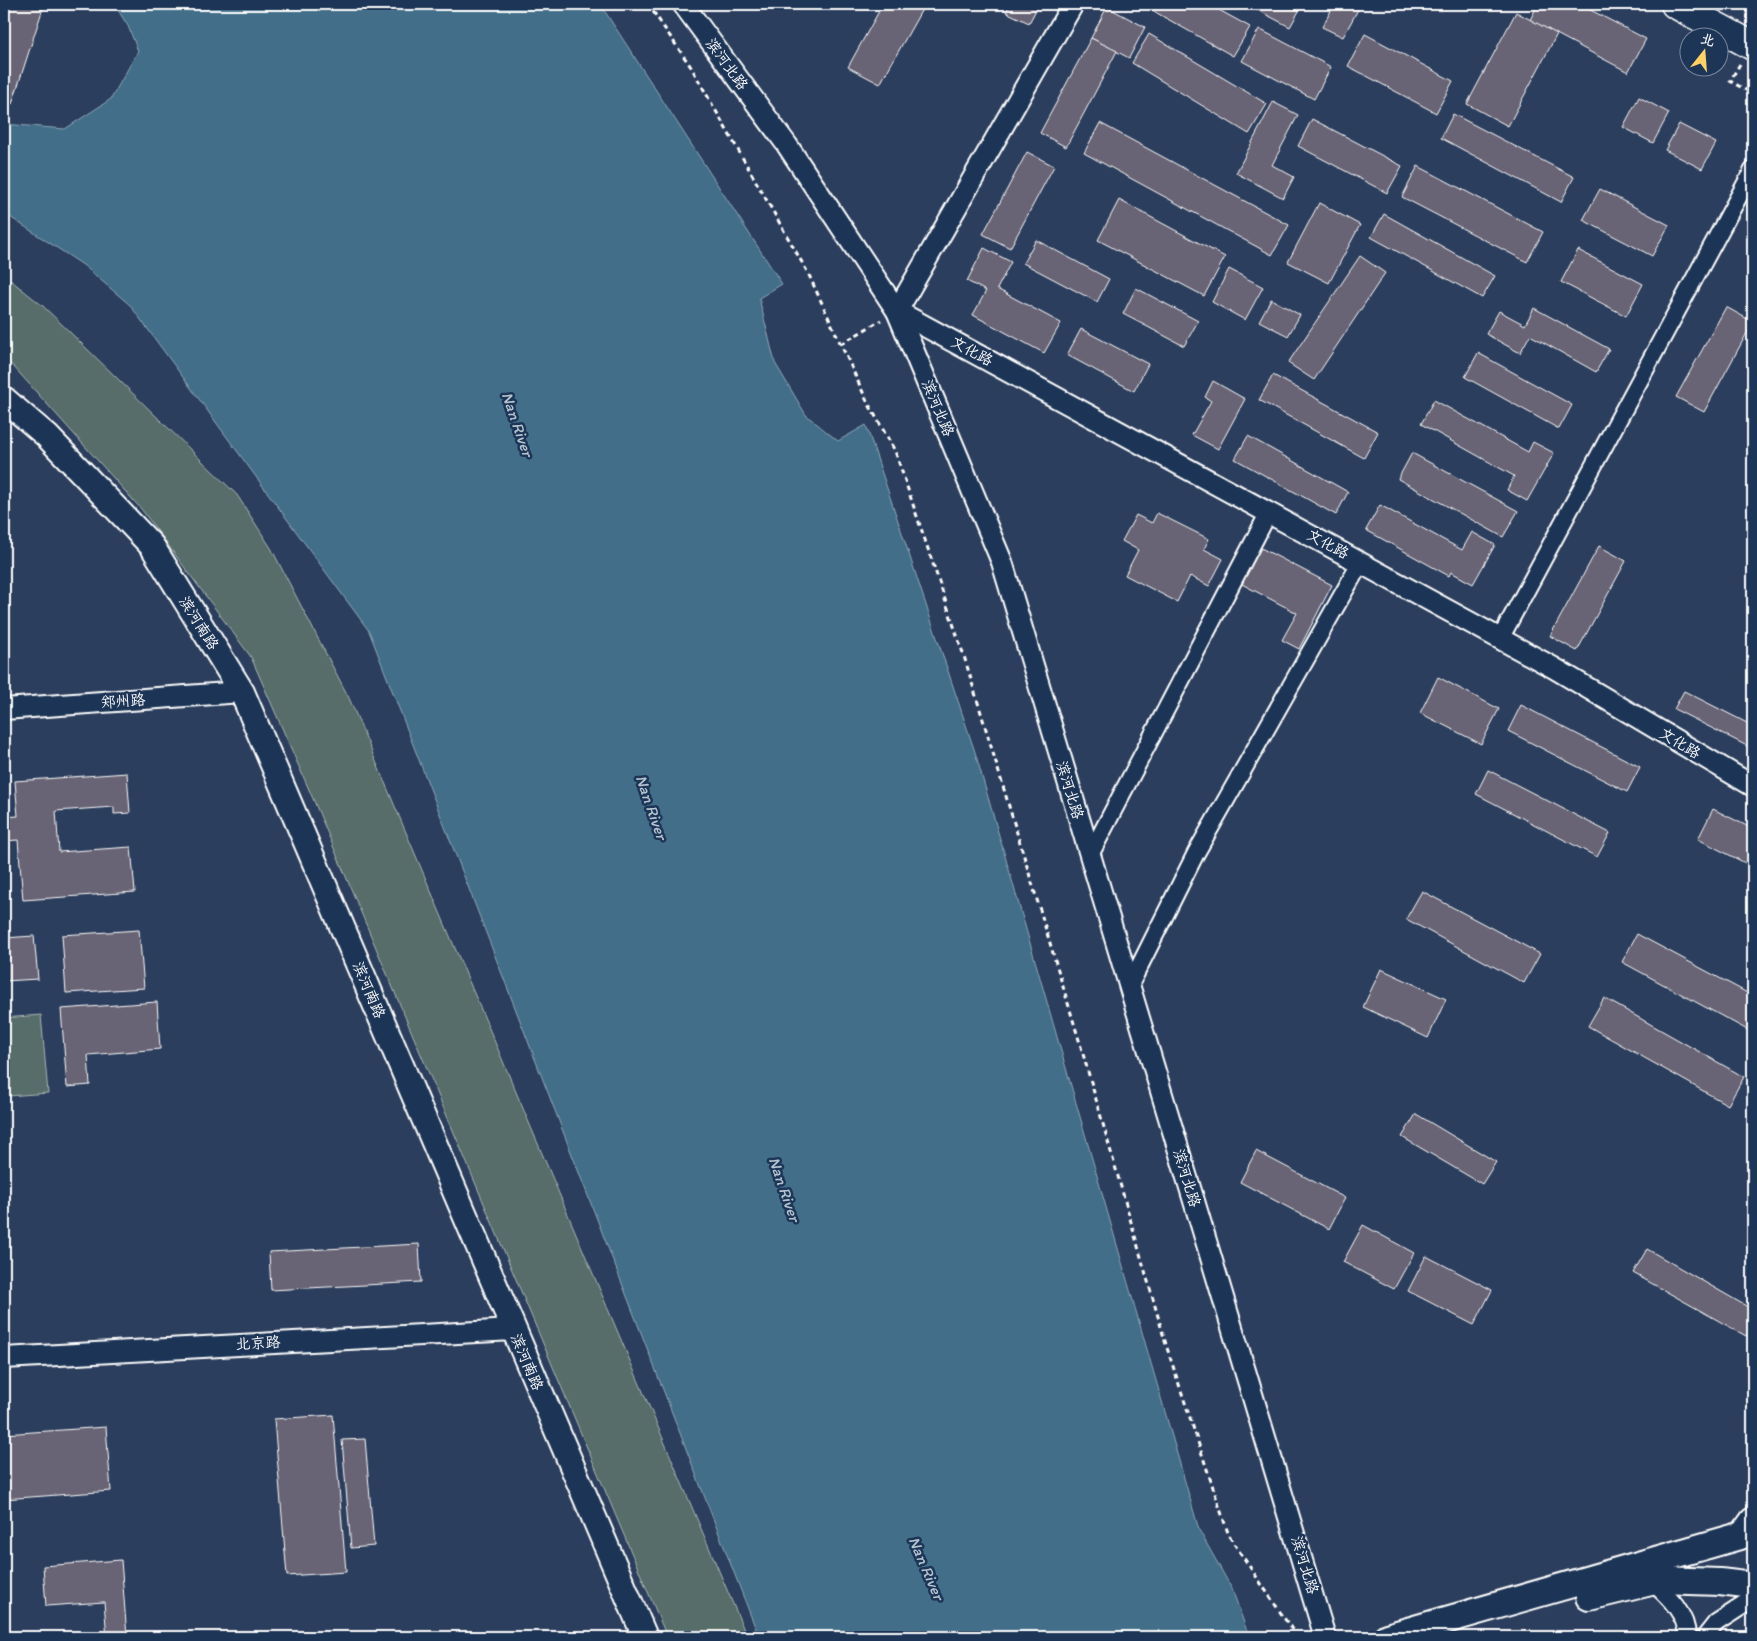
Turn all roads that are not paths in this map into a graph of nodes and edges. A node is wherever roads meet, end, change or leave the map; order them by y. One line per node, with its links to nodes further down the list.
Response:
1 (683, 4): 6 (street, 滨河北路)
2 (1073, 4): 6 (street)
3 (1675, 4): 4 (highway)
4 (1753, 46)
5 (1753, 170): 10 (street)
6 (897, 311): 8 (street, 文化路); 14 (street, 滨河北路)
7 (4, 399): 11 (main road, 滨河南路)
8 (1269, 512): 9 (street, 文化路); 14 (street)
9 (1361, 562): 10 (street, 文化路); 15 (street)
10 (1500, 639): 13 (street, 文化路)
11 (242, 692): 12 (street, 郑州路); 16 (main road, 滨河南路)
12 (4, 709)
13 (1753, 786)
14 (1090, 855): 15 (street, 滨河北路)
15 (1129, 987): 24 (street, 滨河北路)
16 (513, 1330): 17 (street, 北京路); 23 (main road, 滨河南路)
17 (4, 1358)
18 (1750, 1532): 22 (main road)
19 (1652, 1582): 20 (main road); 22 (main road); 27 (street)
20 (1753, 1586)
21 (1753, 1599): 28 (street)
22 (1537, 1602): 25 (main road); 26 (main road)
23 (645, 1637)
24 (1325, 1637)
25 (1387, 1637)
26 (1442, 1637)
27 (1687, 1637)
28 (1705, 1637)

